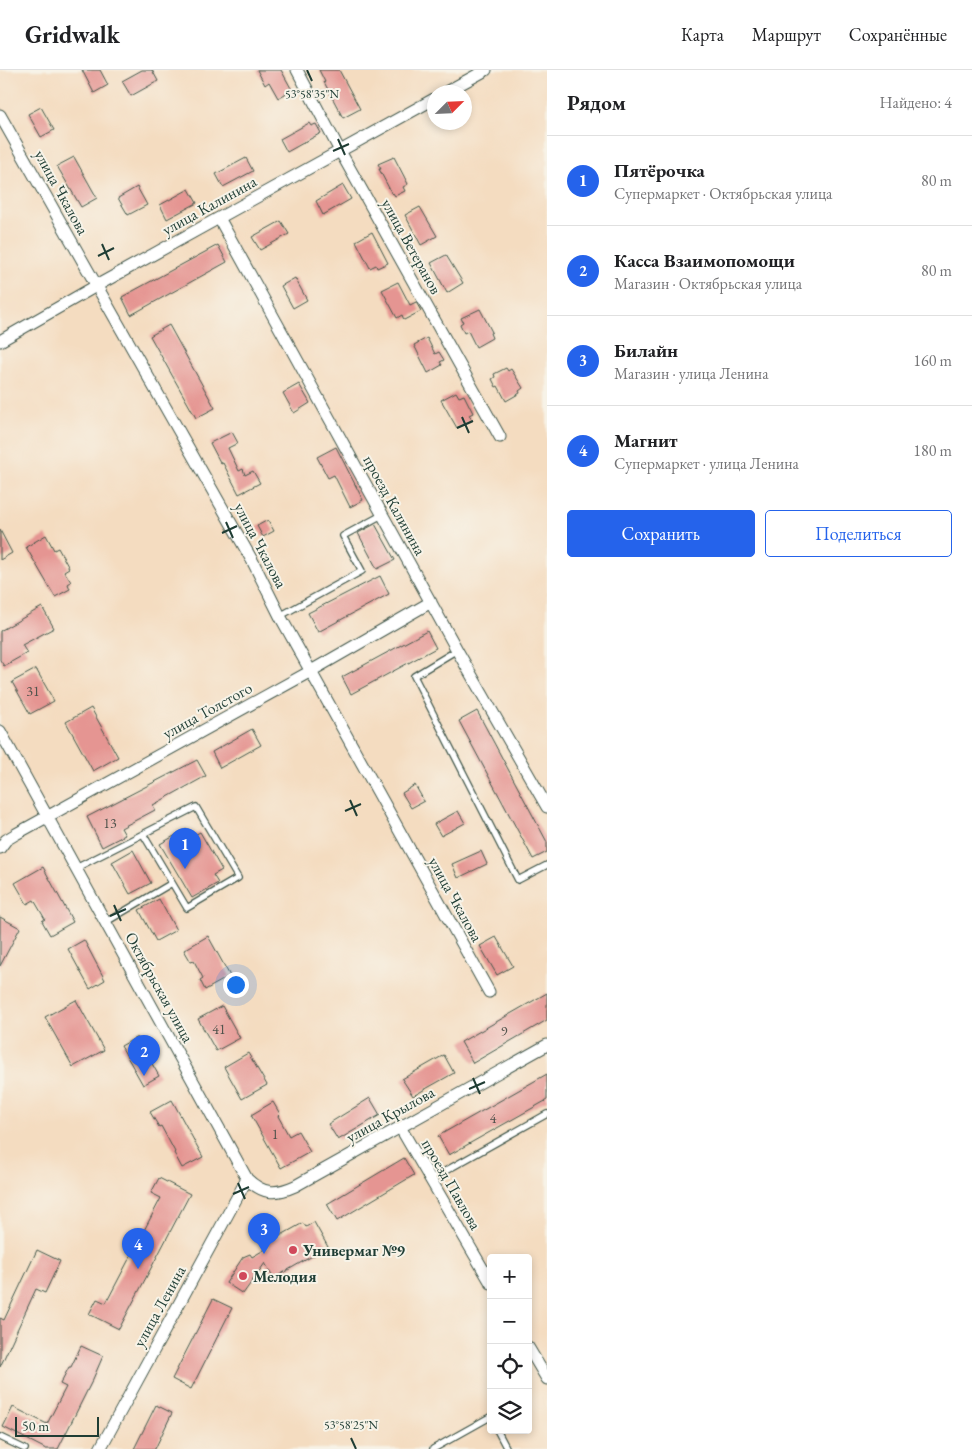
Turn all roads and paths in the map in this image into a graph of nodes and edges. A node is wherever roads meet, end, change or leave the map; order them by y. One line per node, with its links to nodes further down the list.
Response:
1 (297, 70): 6 (street, улица Ветеранов)
2 (486, 70): 3 (street)
3 (459, 85)
4 (427, 103): 6 (street, улица Калинина)
5 (0, 115): 8 (street, улица Чкалова)
6 (340, 151): 7 (street, улица Калинина); 10 (street, улица Ветеранов)
7 (219, 218): 8 (street, улица Калинина); 11 (street, проезд Калинина)
8 (96, 286): 9 (street, улица Калинина); 13 (street, улица Чкалова)
9 (0, 341)
10 (500, 437)
11 (382, 515): 12 (street, проезд Калинина); 13 (lane)
12 (431, 602): 14 (street, проезд Калинина); 15 (street, улица Толстого)
13 (280, 616): 15 (street, улица Чкалова)
14 (457, 650): 17 (street, проезд Калинина); 21 (lane)
15 (310, 671): 18 (street, улица Толстого); 25 (street, улица Чкалова)
16 (0, 731): 18 (street, Октябрьская улица)
17 (547, 807)
18 (48, 817): 20 (street, улица Толстого); 22 (street, Октябрьская улица)
19 (143, 834): 22 (lane); 23 (lane); 23 (lane)
20 (0, 848)
21 (547, 864)
22 (76, 868): 24 (street, Октябрьская улица)
23 (172, 883): 24 (lane)
24 (106, 922): 29 (street, Октябрьская улица)
25 (489, 992)
26 (547, 1045): 28 (street, улица Крылова)
27 (547, 1114): 30 (lane)
28 (400, 1127): 29 (street, улица Крылова); 30 (street, проезд Павлова)
29 (247, 1179): 38 (street, улица Ленина)
30 (431, 1179): 31 (street, проезд Павлова)
31 (487, 1276)
32 (532, 1354): 33 (street)
33 (547, 1379)
34 (487, 1419): 39 (lane)
35 (499, 1434): 40 (lane)
36 (0, 1437): 37 (lane)
37 (24, 1449)
38 (100, 1449)
39 (433, 1449)
40 (507, 1449)

